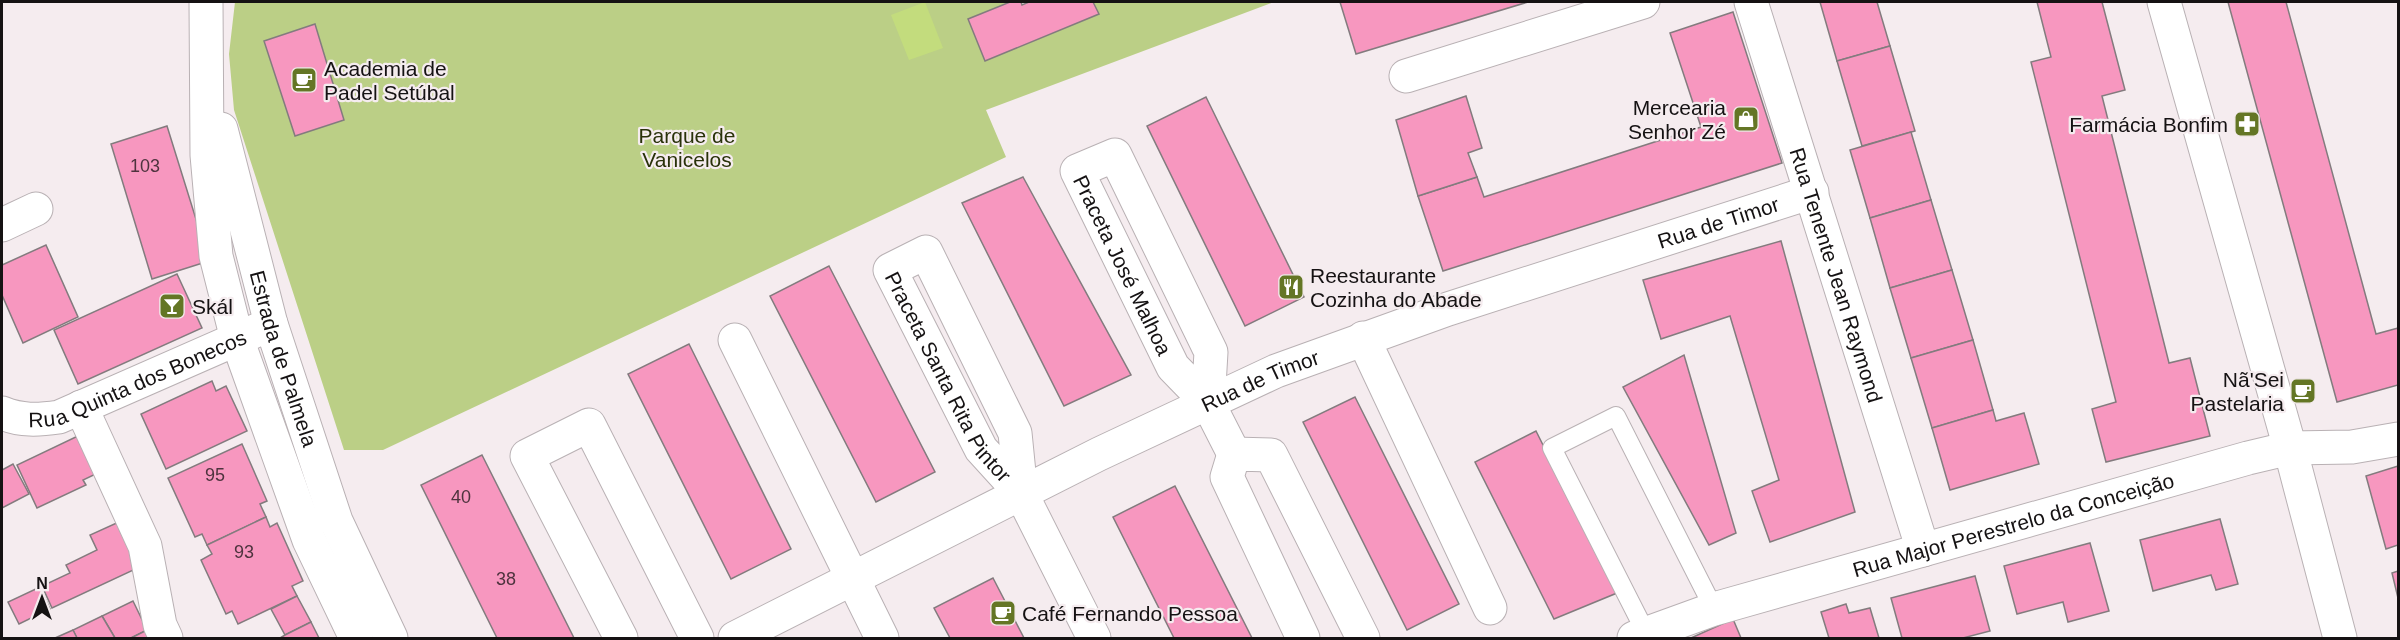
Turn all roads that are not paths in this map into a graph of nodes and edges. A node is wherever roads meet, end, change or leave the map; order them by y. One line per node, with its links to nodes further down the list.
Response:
1 (206, 2): 5 (street, Estrada de Palmela)
2 (1643, 2): 6 (street)
3 (1751, 2): 7 (street, Rua Tenente Jean Raymond)
4 (2164, 2): 18 (street)
5 (206, 68): 10 (street, Estrada de Palmela); 12 (street, Estrada de Palmela)
6 (1406, 76)
7 (1812, 192): 11 (street, Rua de Timor); 21 (street, Rua Tenente Jean Raymond)
8 (36, 209): 9 (street)
9 (2, 225)
10 (271, 324): 12 (street, Rua Quinta dos Bonecos); 28 (street, Estrada de Palmela)
11 (1363, 338): 14 (street, Rua de Timor); 23 (street)
12 (237, 339): 15 (street, Rua Quinta dos Bonecos); 27 (street, Estrada de Palmela)
13 (735, 340): 22 (street)
14 (1208, 403): 14 (street, Praceta José Malhoa); 19 (street); 20 (street, Rua de Timor)
15 (81, 407): 16 (street, Rua Quinta dos Bonecos); 26 (street)
16 (2, 413)
17 (2398, 439): 18 (street, Rua Major Perestrelo da Conceição)
18 (2290, 448): 21 (street, Rua Major Perestrelo da Conceição); 36 (street)
19 (1234, 454): 34 (street); 35 (street)
20 (1022, 493): 20 (street, Praceta Santa Rita Pintor); 22 (street, Rua de Timor); 33 (street)
21 (1923, 550): 24 (street, Rua Major Perestrelo da Conceição)
22 (851, 579): 31 (street, Rua de Timor); 32 (street)
23 (1490, 608)
24 (1714, 609): 25 (street, Rua Major Perestrelo da Conceição); 25 (lane)
25 (1640, 636)
26 (166, 639)
27 (356, 639)
28 (391, 639)
29 (621, 639): 30 (street)
30 (697, 639)
31 (735, 639)
32 (882, 639)
33 (1094, 639)
34 (1303, 639)
35 (1364, 639)
36 (2340, 639)

